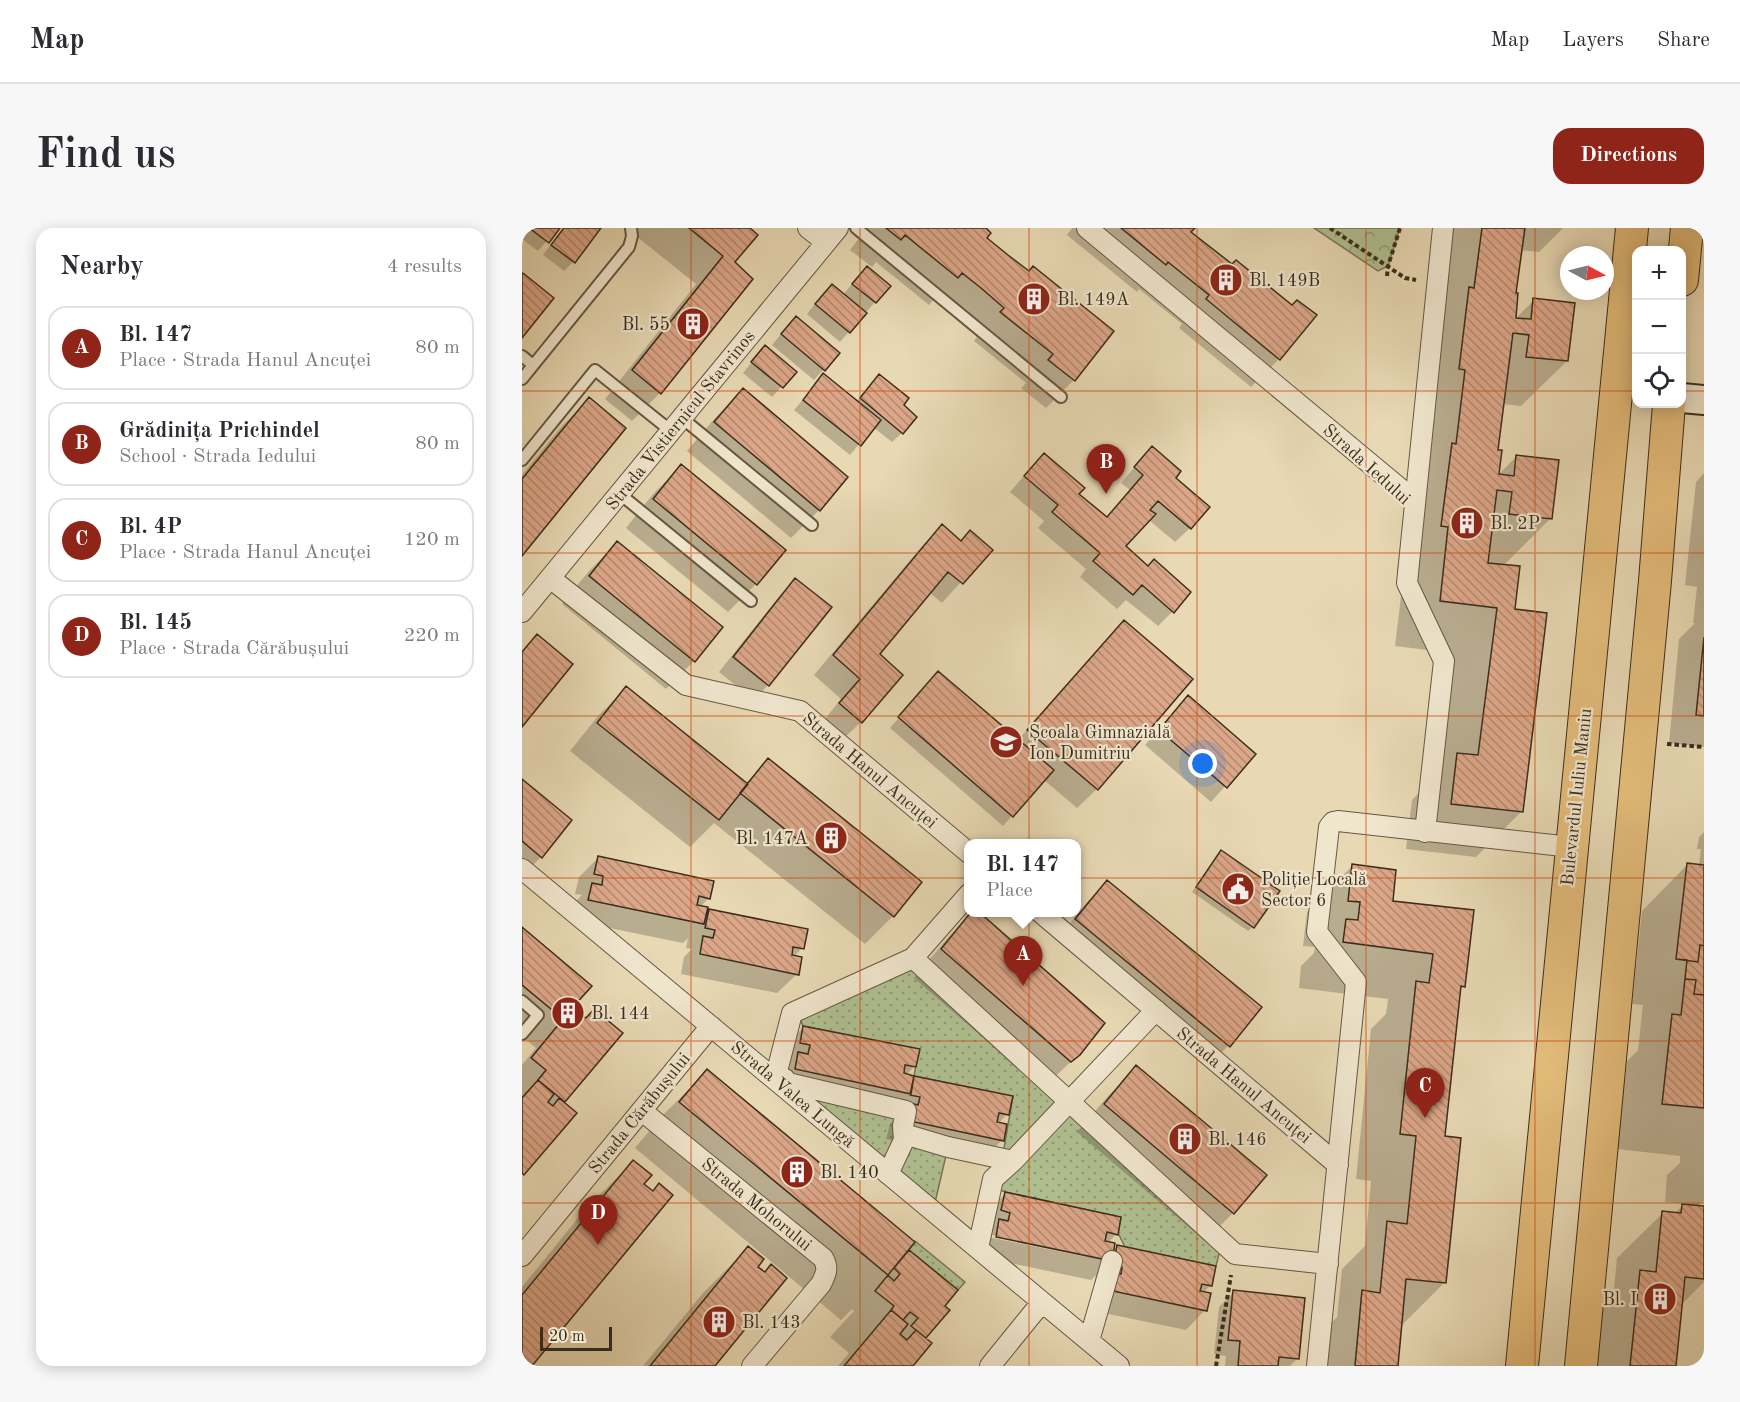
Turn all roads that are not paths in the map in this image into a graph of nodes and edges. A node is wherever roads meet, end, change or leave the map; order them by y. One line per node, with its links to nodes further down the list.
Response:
1 (631, 228): 11 (lane)
2 (808, 228): 8 (street)
3 (856, 228): 14 (lane)
4 (1087, 228): 21 (street, Strada Iedului)
5 (1443, 228): 21 (street)
6 (1632, 228): 13 (main road, Bulevardul Iuliu Maniu)
7 (1687, 228): 9 (main road)
8 (832, 235): 18 (street, Strada Vistiernicul Stavrinos)
9 (1685, 246)
10 (522, 356): 11 (lane)
11 (533, 365): 12 (lane)
12 (522, 379)
13 (1626, 393): 27 (main road, Bulevardul Iuliu Maniu)
14 (1061, 397)
15 (1686, 398): 16 (main road)
16 (1704, 400)
17 (1669, 408): 55 (main road)
18 (676, 425): 19 (lane); 20 (street, Strada Vistiernicul Stavrinos); 22 (lane)
19 (522, 459)
20 (620, 494): 23 (street, Strada Vistiernicul Stavrinos); 24 (lane)
21 (1415, 501): 26 (street, Strada Iedului)
22 (812, 525)
23 (550, 578): 25 (street, Strada Vistiernicul Stavrinos); 28 (street, Strada Hanul Ancuței)
24 (751, 601)
25 (522, 612)
26 (1425, 832): 27 (street); 42 (street)
27 (1571, 848): 54 (main road, Bulevardul Iuliu Maniu)
28 (964, 849)
29 (525, 877): 35 (street, Strada Valea Lungă)
30 (964, 900): 32 (street)
31 (1046, 917): 34 (street, Strada Hanul Ancuței)
32 (913, 958): 37 (street); 38 (street)
33 (522, 1002): 36 (lane)
34 (1156, 1010): 38 (street); 42 (street, Strada Hanul Ancuței)
35 (711, 1026): 37 (street, Strada Valea Lungă); 39 (street, Strada Cărăbușului)
36 (522, 1034)
37 (777, 1071): 40 (street); 43 (street, Strada Valea Lungă)
38 (1069, 1102): 41 (street); 47 (street)
39 (642, 1111): 45 (street, Strada Cărăbușului); 50 (street, Strada Mohorului)
40 (904, 1134): 41 (street); 43 (street)
41 (1013, 1161): 44 (street)
42 (1338, 1165): 47 (street)
43 (888, 1174): 44 (street, Strada Valea Lungă)
44 (978, 1248): 48 (street, Strada Valea Lungă)
45 (522, 1256)
46 (1112, 1261): 49 (street)
47 (1328, 1264): 53 (street)
48 (1042, 1302): 49 (street, Strada Valea Lungă); 51 (street)
49 (1089, 1341): 52 (street, Strada Valea Lungă)
50 (752, 1366)
51 (990, 1366)
52 (1119, 1366)
53 (1317, 1366)
54 (1522, 1366)
55 (1581, 1366)

